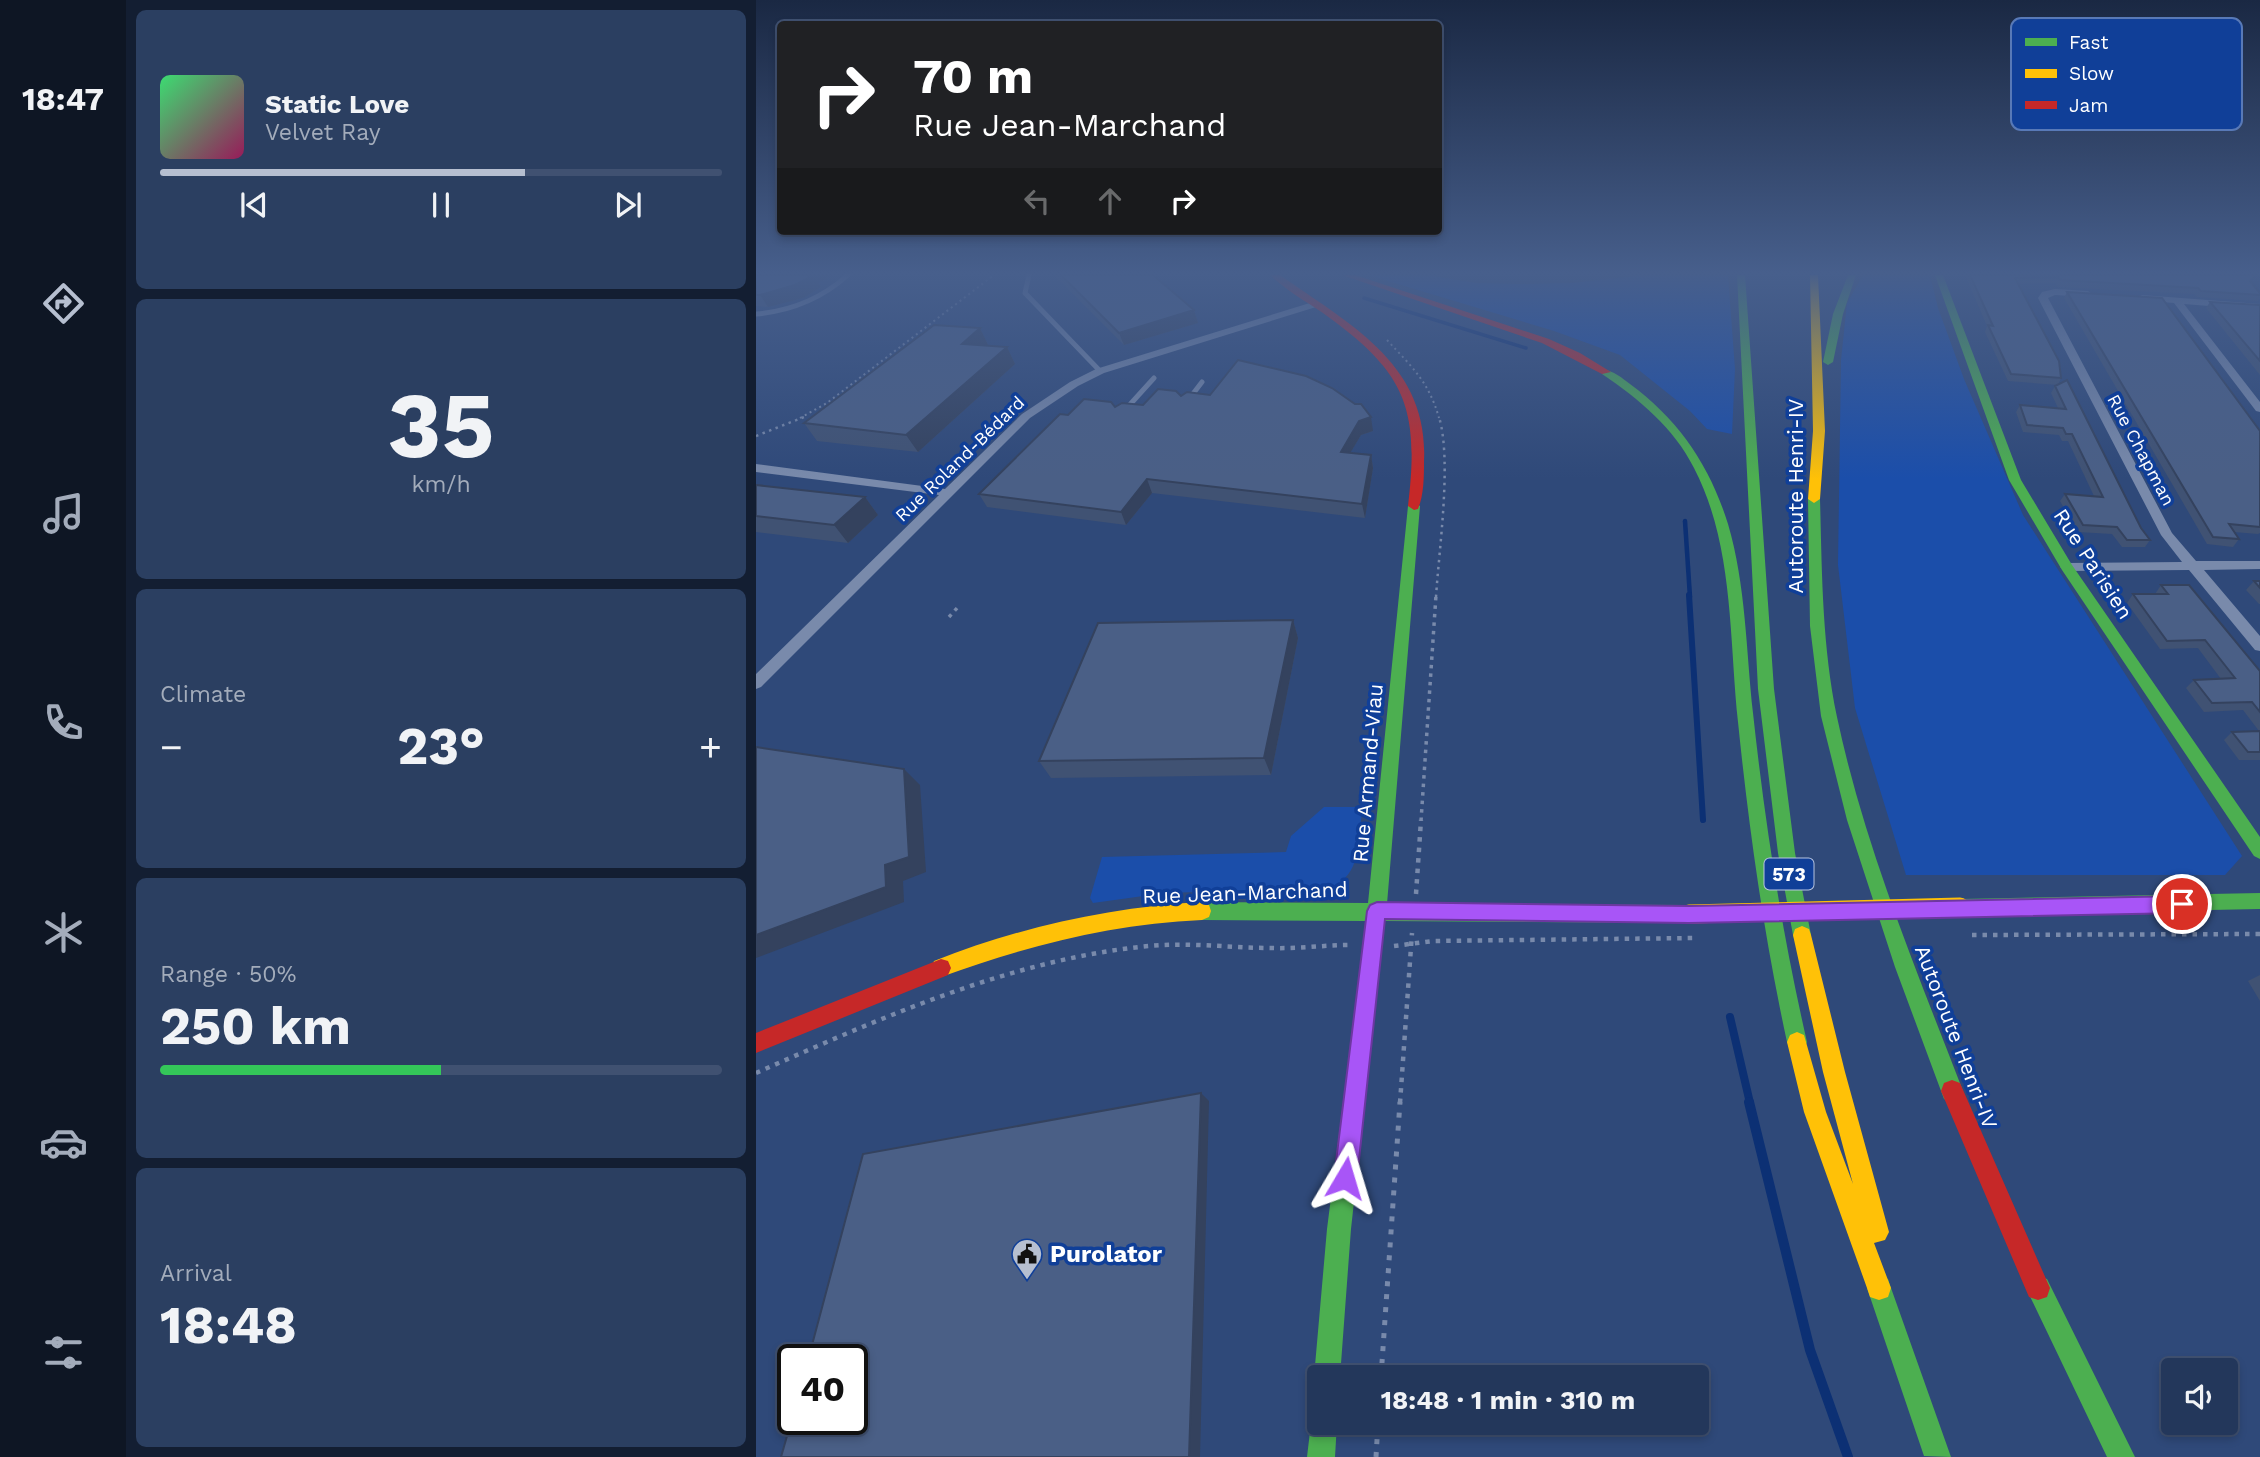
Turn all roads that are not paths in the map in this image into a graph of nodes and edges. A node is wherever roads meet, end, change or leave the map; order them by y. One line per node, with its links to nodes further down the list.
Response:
1 (1073, 343): 11 (lane)
2 (1190, 343): 11 (street, Rue Roland-Bédard)
3 (1364, 343): 27 (main road, Rue Armand-Viau)
4 (1548, 343): 31 (main road)
5 (1745, 343): 31 (main road, Autoroute Henri-IV / 573)
6 (1816, 343): 17 (main road, Autoroute Henri-IV)
7 (1831, 343): 17 (main road)
8 (1964, 343): 22 (main road, Rue Parisien)
9 (2066, 343): 20 (street, Rue Chapman)
10 (2209, 343): 15 (street)
11 (1100, 371): 19 (street, Rue Roland-Bédard)
12 (1154, 379): 16 (lane)
13 (1202, 382): 14 (lane)
14 (1185, 404)
15 (2260, 410)
16 (1121, 415)
17 (1819, 431): 33 (main road, Autoroute Henri-IV)
18 (756, 468): 19 (street)
19 (949, 493): 24 (street, Rue Roland-Bédard)
20 (2194, 565): 21 (street); 22 (street); 23 (street, Rue Chapman)
21 (2260, 565)
22 (2067, 567): 25 (main road, Rue Parisien)
23 (2260, 646)
24 (756, 683)
25 (2260, 851)
26 (2260, 901): 27 (main road, Rue Jean-Marchand, bridge)
27 (1377, 911): 28 (main road, Rue Jean-Marchand); 29 (main road, Rue Armand-Viau)
28 (756, 1043)
29 (1328, 1365)
30 (1323, 1435): 32 (main road)
31 (1938, 1456)
32 (1321, 1457)
33 (2121, 1457)

